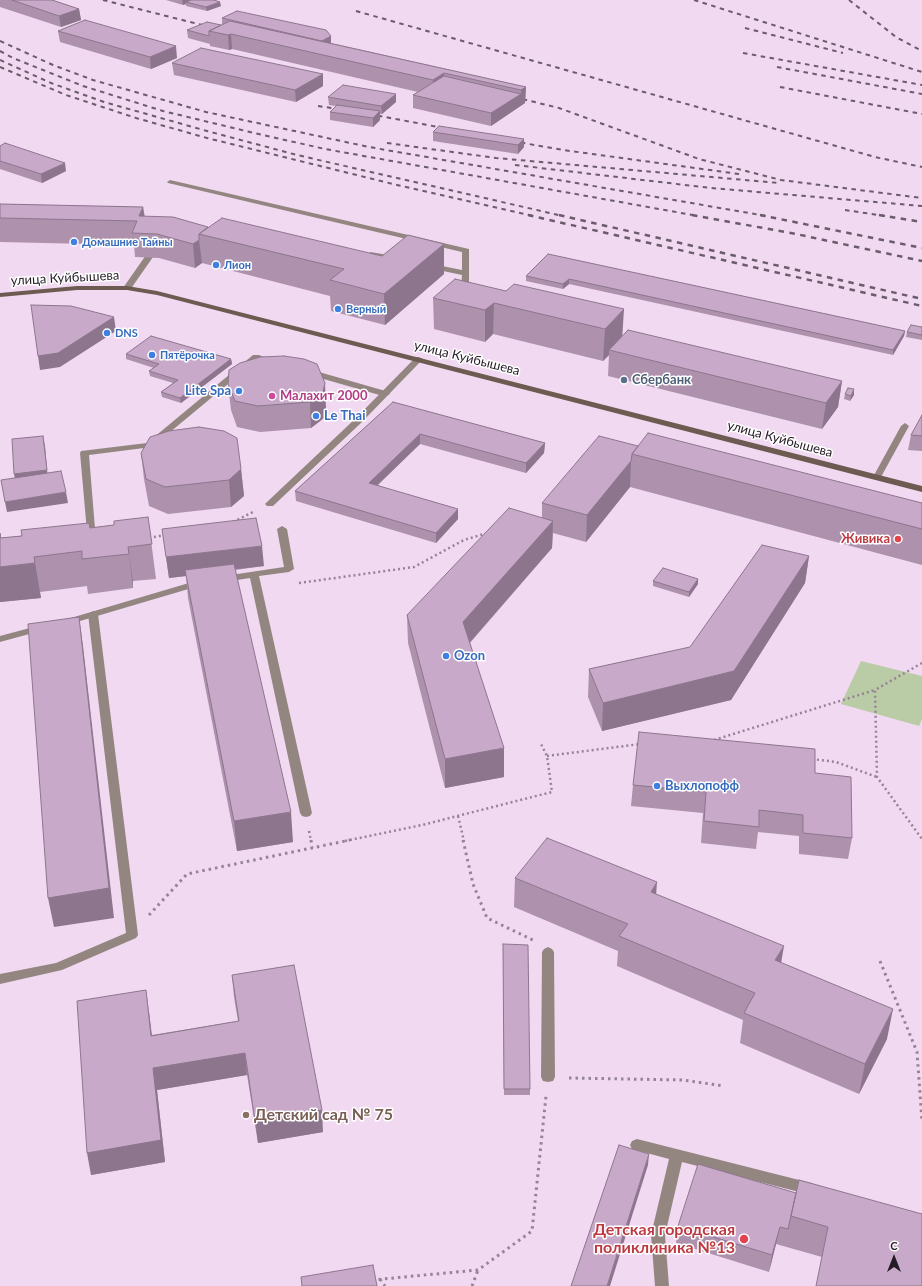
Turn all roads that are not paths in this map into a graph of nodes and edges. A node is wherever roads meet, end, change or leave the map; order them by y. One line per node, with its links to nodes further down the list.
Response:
1 (170, 182): 6 (street)
2 (372, 254): 4 (street)
3 (149, 257): 7 (street)
4 (403, 260)
5 (426, 265): 6 (street)
6 (465, 273): 8 (street)
7 (127, 288): 9 (street, улица Куйбышева); 10 (street, улица Куйбышева)
8 (465, 288)
9 (0, 295)
10 (419, 359): 13 (street); 15 (street, улица Куйбышева)
11 (279, 363): 19 (street)
12 (302, 370): 13 (street)
13 (386, 394): 17 (street)
14 (905, 426): 15 (street)
15 (877, 477): 16 (street, улица Куйбышева)
16 (922, 489)
17 (270, 504)
18 (282, 529): 20 (street)
19 (84, 547)
20 (254, 575): 21 (street); 23 (street)
21 (93, 614): 22 (street); 25 (street)
22 (0, 639)
23 (306, 813)
24 (548, 952): 26 (street)
25 (0, 979)
26 (548, 1077)
27 (636, 1145): 28 (street)
28 (677, 1155): 29 (street); 30 (street)
29 (822, 1192)
30 (662, 1286)

